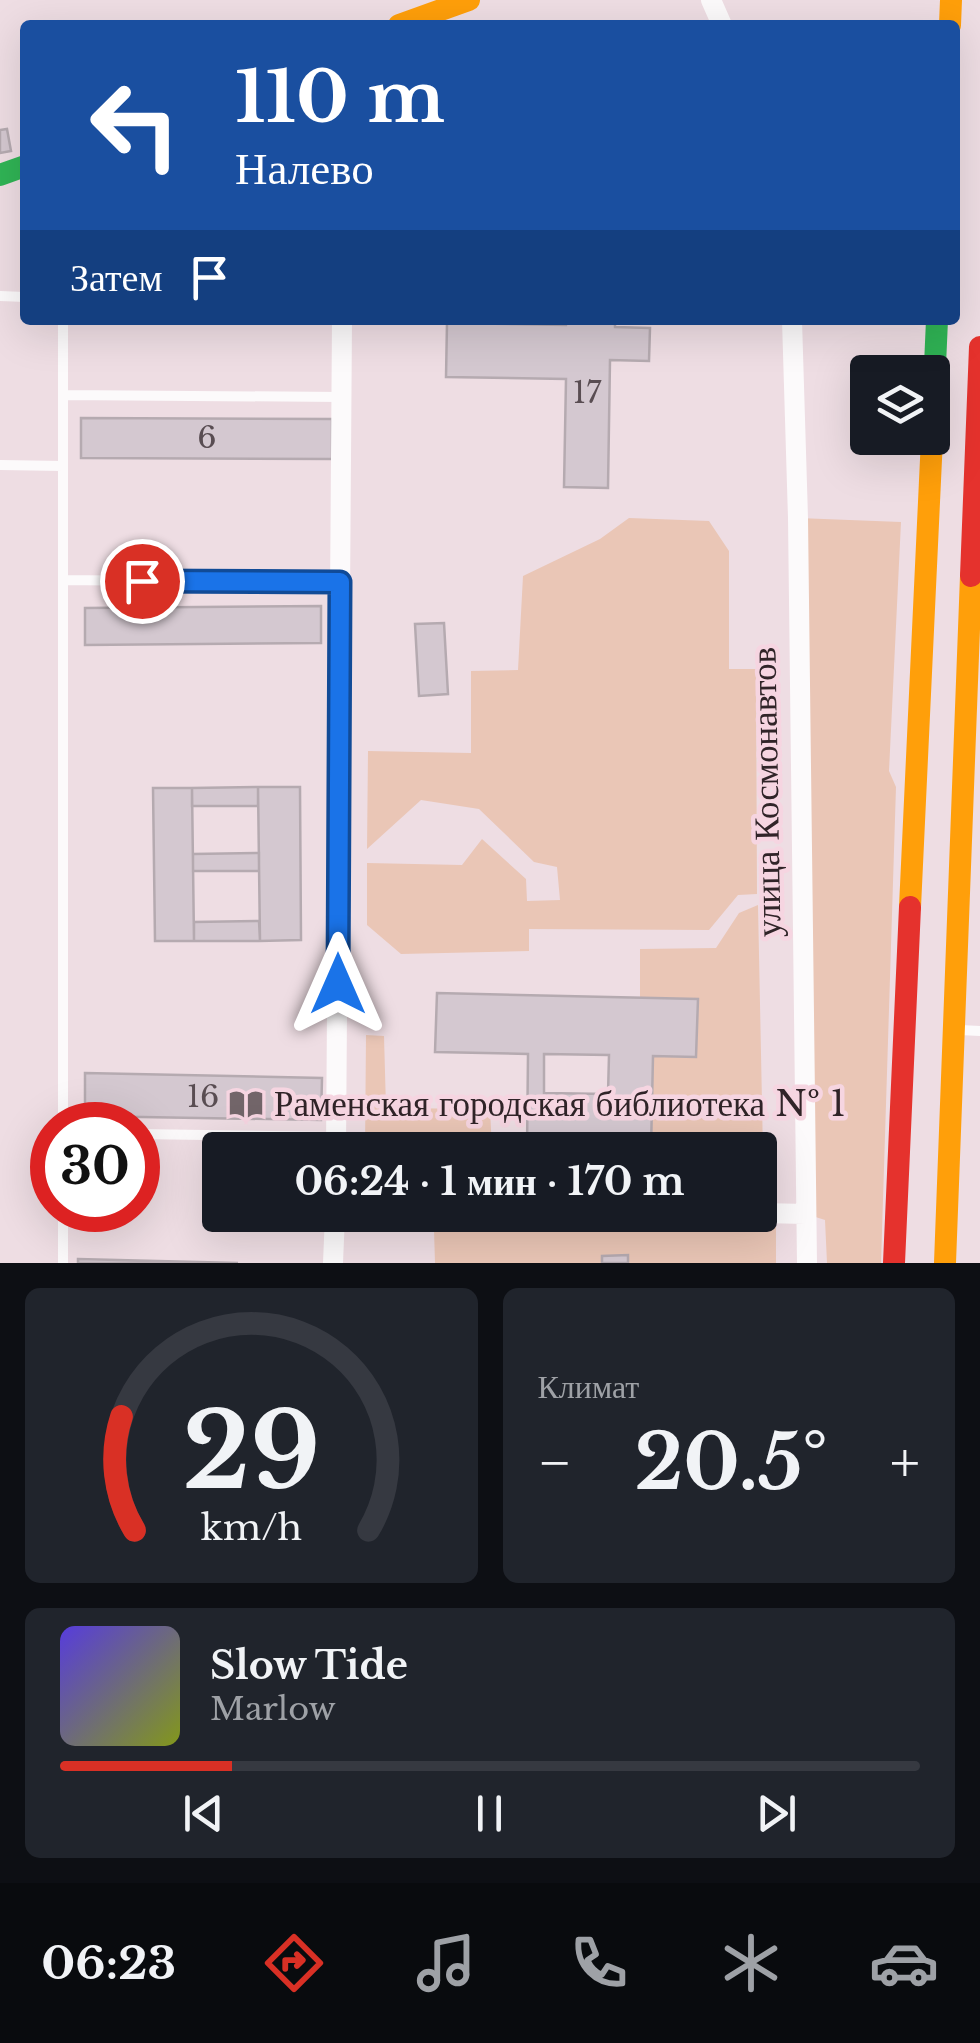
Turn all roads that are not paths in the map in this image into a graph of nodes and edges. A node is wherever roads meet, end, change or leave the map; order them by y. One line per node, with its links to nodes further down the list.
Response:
1 (469, 0): 2 (main road)
2 (413, 20)
3 (63, 325): 9 (lane)
4 (342, 325): 10 (street)
5 (792, 325): 24 (street, улица Космонавтов)
6 (938, 325): 8 (main road)
7 (980, 347): 16 (main road)
8 (936, 355)
9 (63, 395): 10 (lane); 13 (lane)
10 (342, 397): 15 (street)
11 (931, 455): 30 (main road)
12 (0, 465): 13 (lane)
13 (63, 466): 14 (lane)
14 (62, 580): 15 (lane); 19 (lane)
15 (340, 582): 20 (street)
16 (974, 671): 17 (main road)
17 (954, 1030): 18 (lane); 31 (main road)
18 (980, 1031)
19 (62, 1102)
20 (336, 1132)
21 (160, 1135): 22 (lane)
22 (202, 1137)
23 (777, 1214): 24 (street)
24 (806, 1214): 29 (street, улица Космонавтов)
25 (62, 1232): 27 (lane)
26 (334, 1232): 28 (street)
27 (62, 1263)
28 (332, 1263)
29 (807, 1263)
30 (894, 1263)
31 (945, 1263)

